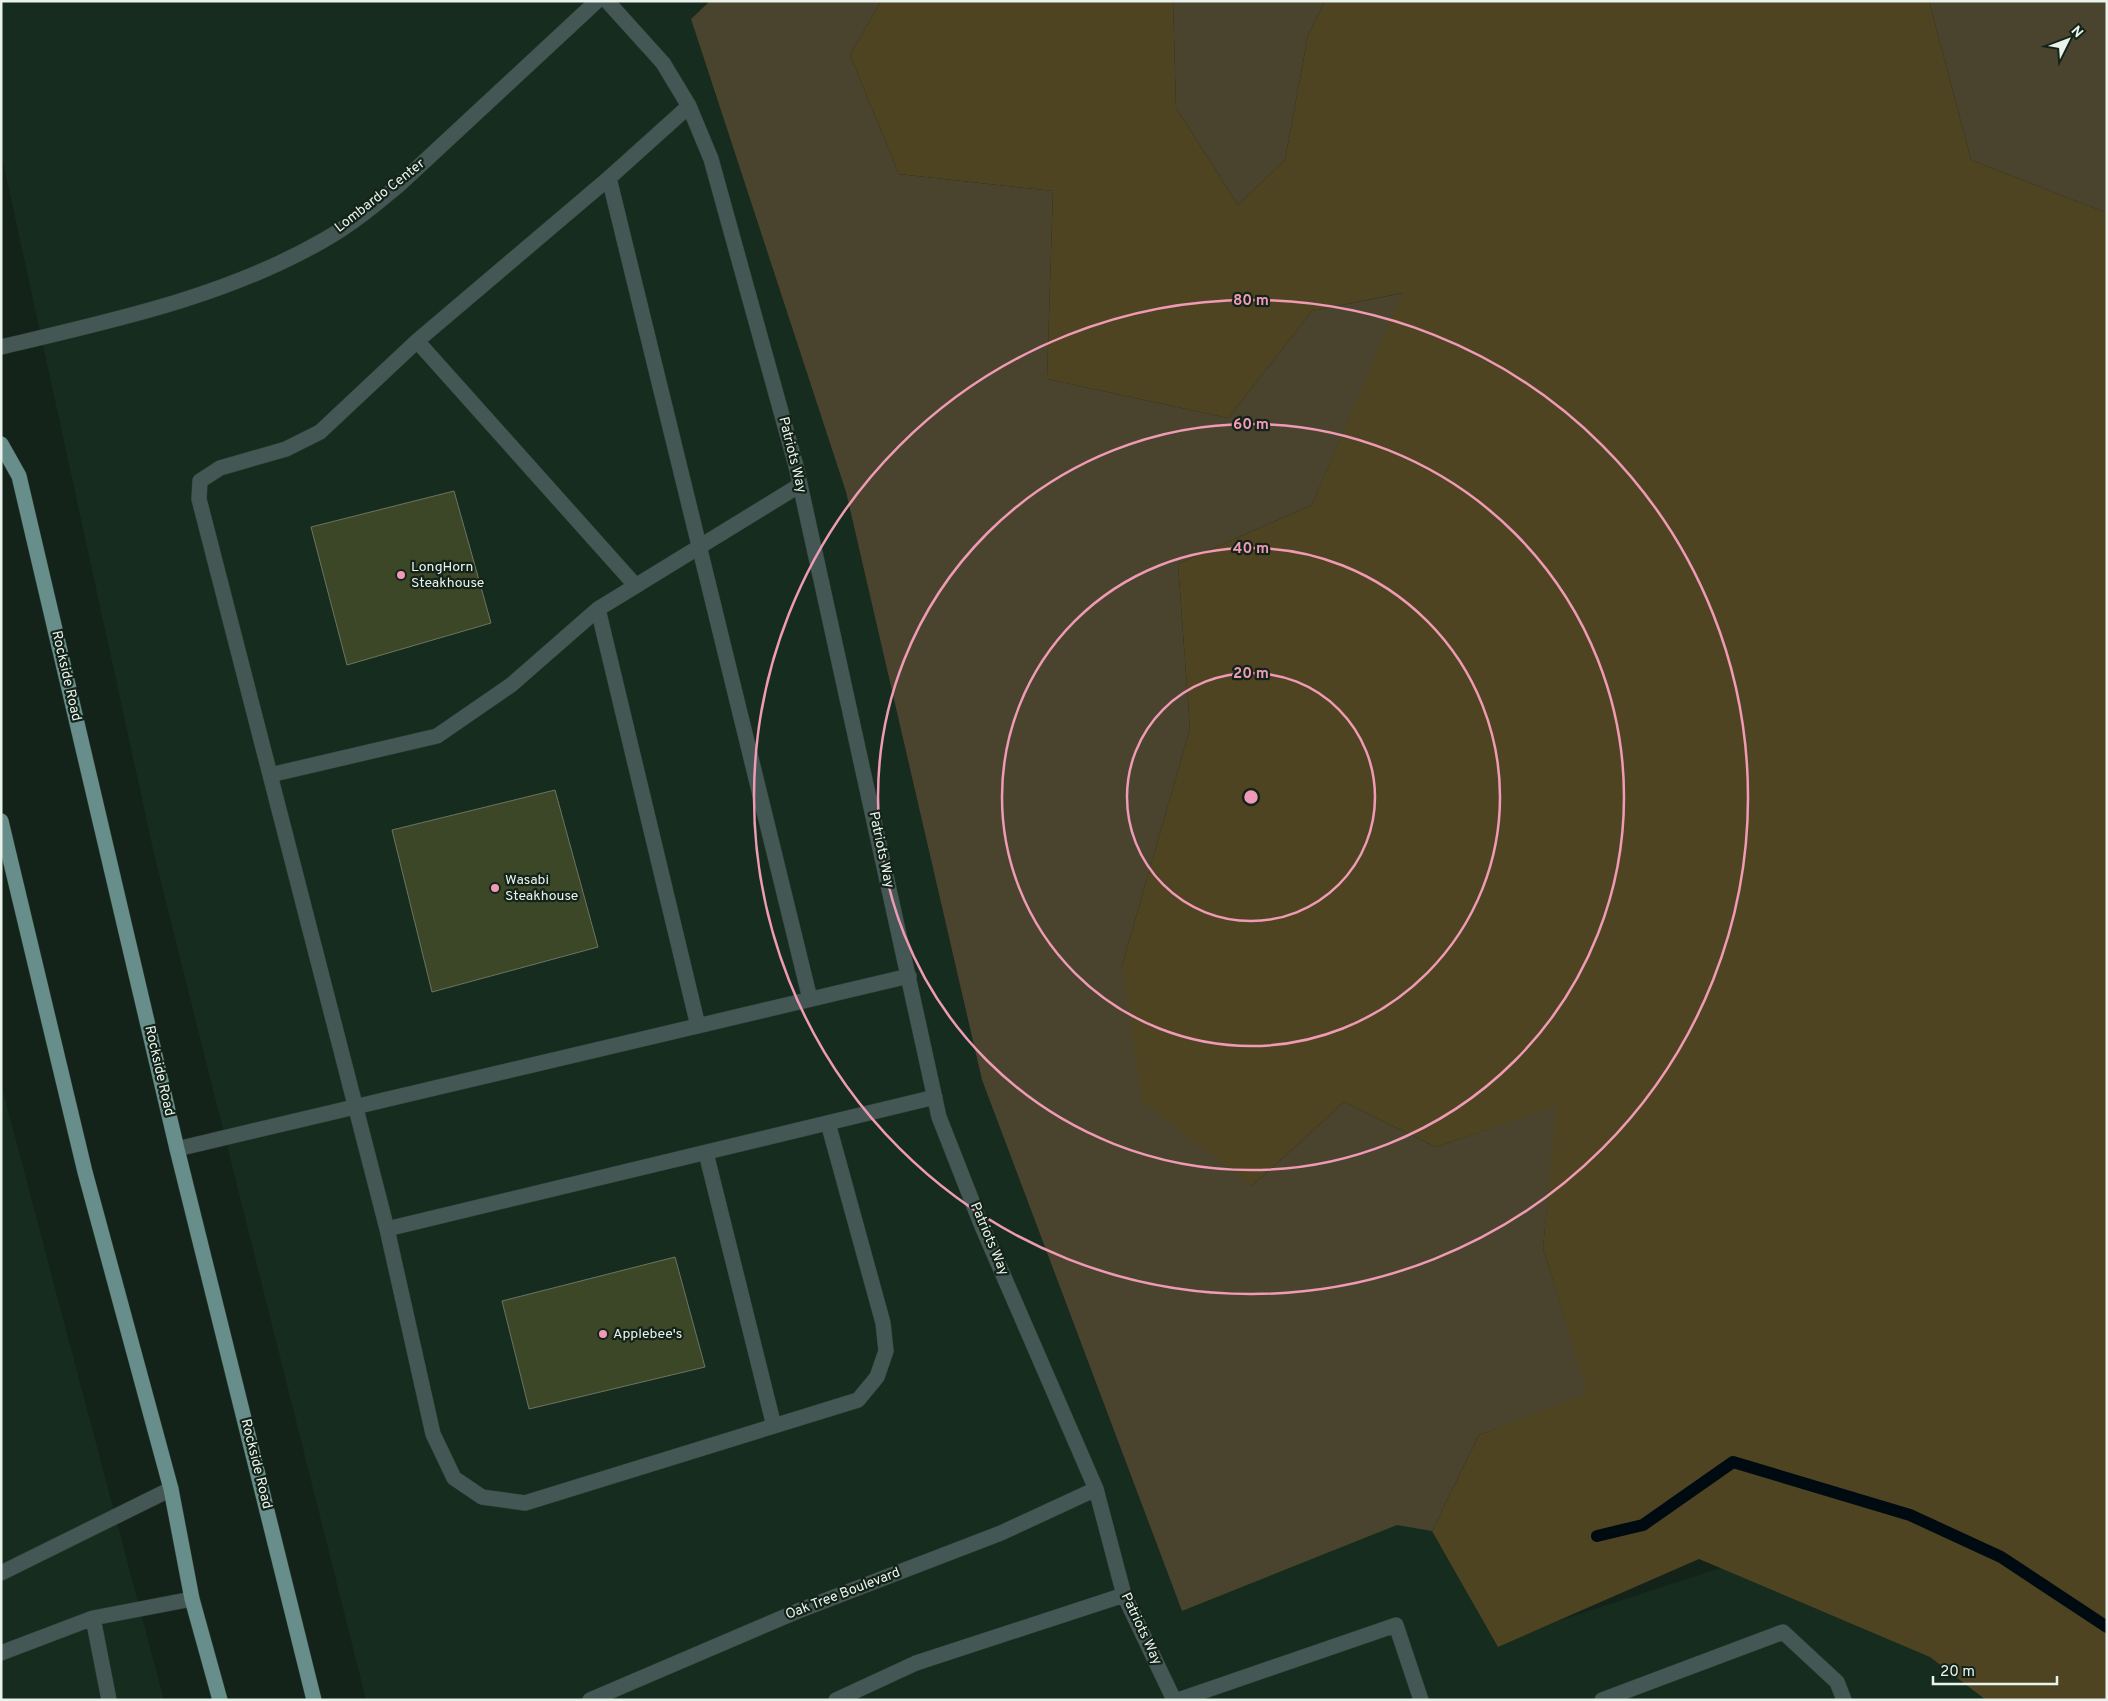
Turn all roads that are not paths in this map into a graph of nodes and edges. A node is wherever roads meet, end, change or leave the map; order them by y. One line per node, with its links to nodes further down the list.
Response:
1 (597, 1): 6 (street, Lombardo Center)
2 (607, 1): 3 (street, Patriots Way)
3 (689, 106): 4 (street); 8 (street, Patriots Way)
4 (609, 178): 5 (street); 9 (street)
5 (417, 342): 10 (street); 12 (street)
6 (1, 347)
7 (1, 444): 20 (main road, Rockside Road)
8 (800, 485): 9 (street); 14 (street, Patriots Way)
9 (698, 548): 10 (street); 15 (street)
10 (636, 586): 11 (street)
11 (598, 609): 12 (street); 16 (street)
12 (270, 774): 18 (street)
13 (1, 820): 24 (main road)
14 (909, 976): 15 (street); 17 (street, Patriots Way)
15 (810, 999): 16 (street)
16 (698, 1026): 18 (street)
17 (935, 1097): 19 (street); 25 (street, Patriots Way)
18 (357, 1107): 20 (street); 22 (street)
19 (828, 1123): 21 (street); 23 (street)
20 (177, 1150): 33 (main road, Rockside Road)
21 (706, 1153): 22 (street); 23 (street)
22 (387, 1229): 23 (street)
23 (774, 1426)
24 (171, 1489): 26 (street); 28 (main road)
25 (1096, 1489): 27 (street, Patriots Way); 34 (street, Oak Tree Boulevard)
26 (1, 1573)
27 (1124, 1595): 35 (street); 36 (street, Patriots Way)
28 (192, 1599): 29 (street); 32 (main road)
29 (93, 1618): 30 (street); 31 (street)
30 (1, 1653)
31 (110, 1700)
32 (220, 1700)
33 (314, 1700)
34 (590, 1700)
35 (836, 1700)
36 (1176, 1700): 37 (street)
37 (1421, 1700)
38 (1602, 1700): 39 (street)
39 (1844, 1700)

